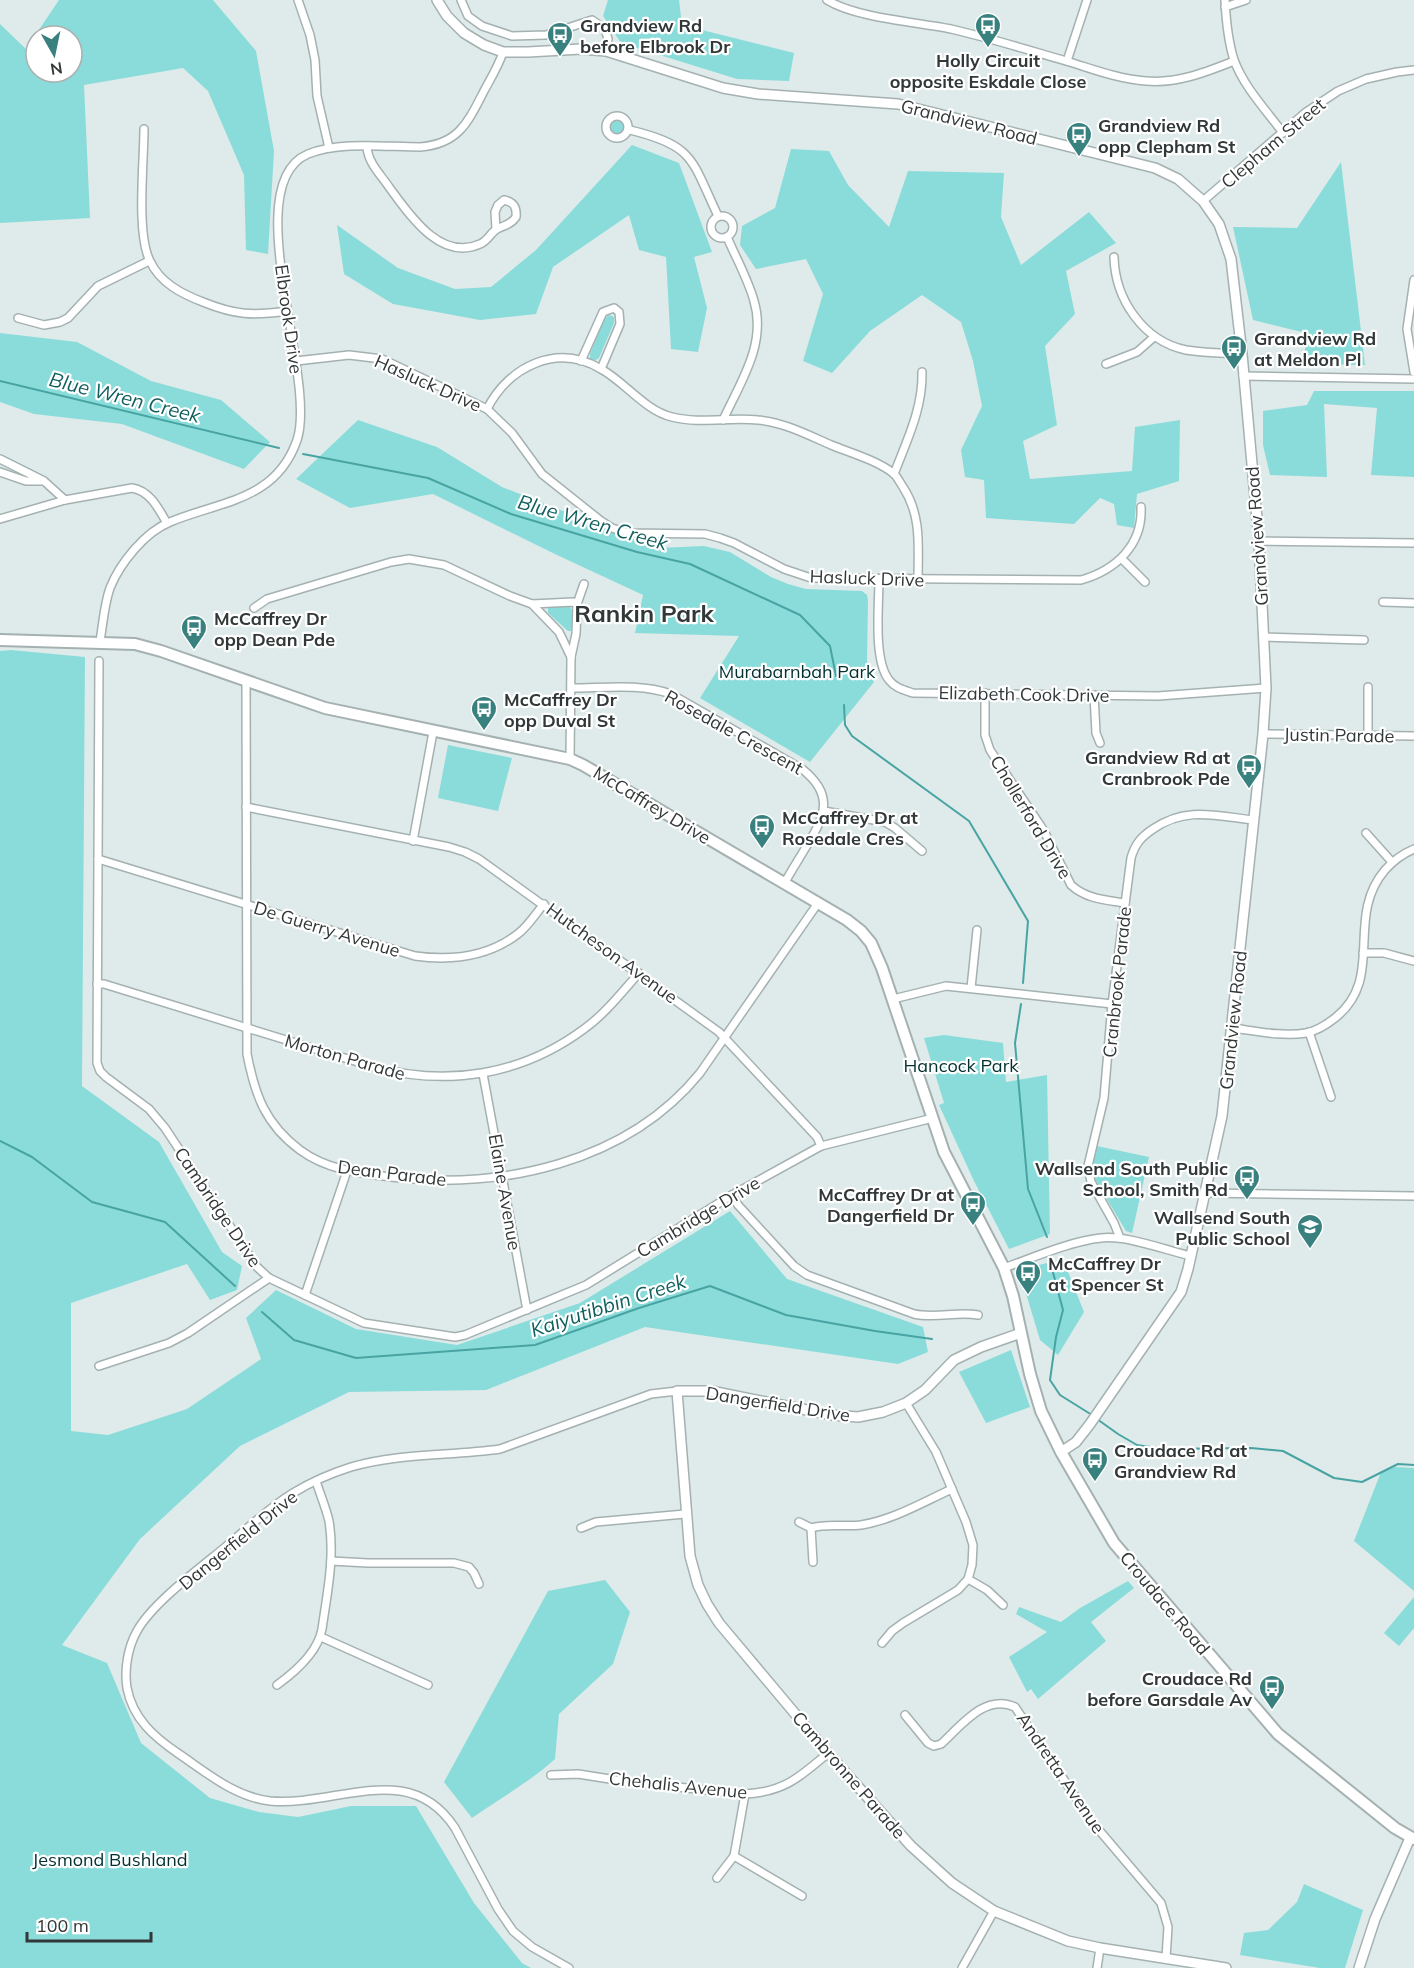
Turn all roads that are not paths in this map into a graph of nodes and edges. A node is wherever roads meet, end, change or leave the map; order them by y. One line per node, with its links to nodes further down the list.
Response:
1 (298, 0): 17 (street)
2 (437, 0): 9 (street, Grandview Road)
3 (460, 0): 8 (street)
4 (827, 0): 10 (street)
5 (1087, 0): 10 (street)
6 (1246, 0): 7 (street)
7 (1225, 3): 11 (street)
8 (606, 51): 9 (street, Grandview Road); 18 (street, Grandview Road)
9 (503, 52): 16 (street, Elbrook Drive)
10 (1067, 61): 11 (street)
11 (1234, 61): 15 (street)
12 (1414, 70): 15 (street, Clepham Street)
13 (144, 129): 23 (street)
14 (630, 129): 19 (street)
15 (1283, 132): 18 (street, Clepham Street)
16 (367, 147): 17 (street, Elbrook Drive); 20 (street)
17 (329, 148): 25 (street, Elbrook Drive)
18 (1203, 201): 28 (street, Grandview Road)
19 (718, 216): 21 (street); 21 (street)
20 (496, 229)
21 (727, 237): 38 (street)
22 (1114, 257): 27 (street)
23 (149, 261): 25 (street); 26 (street)
24 (1414, 280): 34 (street)
25 (287, 311): 29 (street, Elbrook Drive)
26 (18, 318)
27 (1154, 337): 28 (street); 31 (street)
28 (1242, 354): 35 (street, Grandview Road)
29 (296, 361): 37 (street, Hasluck Drive); 46 (street, Elbrook Drive)
30 (581, 361): 32 (street); 32 (street); 37 (street)
31 (1106, 364)
32 (601, 369): 38 (street)
33 (922, 372): 41 (street)
34 (1414, 372)
35 (1244, 376): 36 (street); 47 (street, Grandview Road)
36 (1414, 380)
37 (487, 409): 50 (street, Hasluck Drive)
38 (723, 420): 41 (street)
39 (0, 459): 42 (street)
40 (0, 472): 42 (street)
41 (894, 474): 51 (street)
42 (44, 481): 43 (street)
43 (65, 500): 45 (street); 46 (street)
44 (1141, 507): 49 (street, Hasluck Drive)
45 (0, 519)
46 (167, 523): 62 (street, Elbrook Drive)
47 (1259, 541): 48 (street); 59 (street, Grandview Road)
48 (1414, 543)
49 (1122, 559): 51 (street, Hasluck Drive); 52 (street)
50 (879, 579): 51 (street, Hasluck Drive); 69 (street, Elizabeth Cook Drive)
51 (918, 580)
52 (1145, 582)
53 (585, 584): 57 (street)
54 (1383, 602): 55 (street)
55 (1414, 603)
56 (532, 604): 57 (street); 58 (street); 63 (street)
57 (577, 604): 63 (street)
58 (254, 608)
59 (1264, 637): 61 (street); 66 (street, Grandview Road)
60 (0, 639): 62 (main road, McCaffrey Drive)
61 (1364, 640)
62 (100, 641): 65 (main road, McCaffrey Drive)
63 (572, 657): 68 (street)
64 (99, 661): 84 (street, Cambridge Drive)
65 (246, 681): 71 (main road, McCaffrey Drive); 77 (street, Dean Parade)
66 (1266, 687): 70 (street, Elizabeth Cook Drive); 72 (street, Grandview Road)
67 (1368, 687): 73 (street)
68 (572, 688): 76 (street); 78 (street, Rosedale Crescent)
69 (985, 693): 70 (street, Elizabeth Cook Drive); 89 (street, Chollerford Drive)
70 (1094, 695): 75 (street)
71 (433, 732): 76 (main road, McCaffrey Drive); 81 (street)
72 (1263, 734): 73 (street, Justin Parade); 79 (street, Grandview Road)
73 (1368, 736): 74 (street, Justin Parade)
74 (1414, 736)
75 (1100, 743)
76 (570, 759): 86 (main road, McCaffrey Drive)
77 (246, 807): 81 (street, Hutcheson Avenue); 87 (street, Dean Parade)
78 (824, 811): 83 (street); 86 (street)
79 (1253, 819): 89 (street, Cranbrook Parade); 100 (street, Grandview Road)
80 (1366, 833): 85 (street)
81 (413, 840): 90 (street, Hutcheson Avenue)
82 (1414, 849): 85 (street)
83 (922, 851)
84 (98, 859): 87 (street, De Guerry Avenue); 95 (street, Cambridge Drive)
85 (1392, 862): 92 (street)
86 (784, 884): 88 (main road, McCaffrey Drive)
87 (246, 903): 90 (street, De Guerry Avenue); 99 (street, Dean Parade)
88 (818, 903): 97 (main road, McCaffrey Drive); 102 (street, Dean Parade)
89 (1125, 903): 98 (street, Cranbrook Parade)
90 (544, 904): 94 (street, Hutcheson Avenue)
91 (977, 930): 96 (street)
92 (1364, 953): 93 (street); 101 (street)
93 (1414, 961)
94 (639, 973): 102 (street, Hutcheson Avenue); 103 (street, Morton Parade)
95 (97, 984): 99 (street, Morton Parade); 115 (street, Cambridge Drive)
96 (971, 988): 97 (street); 98 (street)
97 (893, 999): 105 (main road, McCaffrey Drive)
98 (1112, 1004): 112 (street, Cranbrook Parade)
99 (246, 1027): 103 (street, Morton Parade); 107 (street, Dean Parade)
100 (1233, 1028): 101 (street); 109 (street, Grandview Road)
101 (1310, 1032): 104 (street)
102 (725, 1037): 106 (street, Hutcheson Avenue); 108 (street, Dean Parade)
103 (483, 1074): 108 (street, Elaine Avenue)
104 (1330, 1097)
105 (933, 1118): 106 (street); 114 (main road, McCaffrey Drive)
106 (821, 1146): 110 (street, Cambridge Drive)
107 (346, 1171): 108 (street, Dean Parade); 116 (street)
108 (502, 1177): 117 (street, Elaine Avenue)
109 (1205, 1193): 111 (street); 113 (street, Grandview Road)
110 (732, 1195): 117 (street, Cambridge Drive); 118 (street)
111 (1414, 1196)
112 (1120, 1238): 113 (street); 114 (street)
113 (1191, 1256): 123 (street, Grandview Road)
114 (1004, 1268): 119 (main road, McCaffrey Drive)
115 (269, 1278): 116 (street, Cambridge Drive); 120 (street)
116 (305, 1295): 117 (street, Cambridge Drive)
117 (527, 1310)
118 (978, 1315)
119 (1022, 1333): 122 (street, Dangerfield Drive); 123 (main road, Croudace Road)
120 (99, 1366)
121 (677, 1391): 122 (street, Dangerfield Drive); 124 (street, Dangerfield Drive); 126 (street, Cambronne Parade)
122 (906, 1403): 125 (street)
123 (1061, 1452): 143 (main road, Croudace Road)
124 (316, 1481): 130 (street); 150 (street, Dangerfield Drive)
125 (952, 1489): 129 (street); 132 (street)
126 (686, 1514): 128 (street); 140 (street, Cambronne Parade)
127 (799, 1522): 129 (street)
128 (581, 1528)
129 (811, 1528): 131 (street)
130 (331, 1561): 133 (street); 135 (street)
131 (813, 1562)
132 (968, 1579): 134 (street); 136 (street)
133 (479, 1584)
134 (1003, 1605)
135 (321, 1637): 137 (street); 138 (street)
136 (882, 1643)
137 (277, 1685)
138 (428, 1685)
139 (905, 1715): 149 (street, Andretta Avenue)
140 (828, 1753): 142 (street, Chehalis Avenue); 147 (street, Cambronne Parade)
141 (551, 1775): 142 (street, Chehalis Avenue)
142 (745, 1794): 144 (street)
143 (1412, 1839): 154 (street)
144 (734, 1857): 145 (street); 146 (street)
145 (717, 1878)
146 (802, 1896)
147 (994, 1911): 148 (street, Cambronne Parade); 151 (street)
148 (1100, 1948): 149 (street, Cambronne Parade); 152 (street)
149 (1166, 1958): 153 (street, Cambronne Parade)
150 (569, 1968)
151 (962, 1968)
152 (1096, 1968)
153 (1226, 1968)
154 (1359, 1968)

